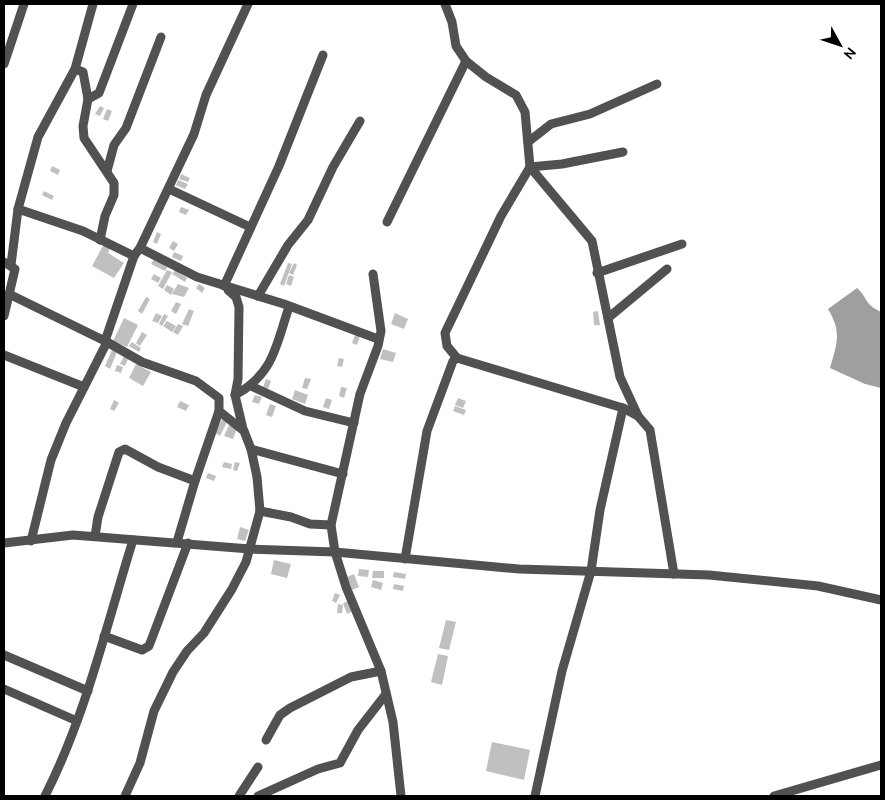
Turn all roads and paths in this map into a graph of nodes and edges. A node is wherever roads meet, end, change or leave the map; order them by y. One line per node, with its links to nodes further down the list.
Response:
1 (24, 4): 9 (street)
2 (93, 4): 10 (street)
3 (133, 4): 12 (street)
4 (248, 4): 18 (street)
5 (445, 4): 8 (street)
6 (160, 36): 17 (street)
7 (323, 55): 21 (street)
8 (466, 61): 14 (street); 20 (street)
9 (4, 64)
10 (74, 69): 12 (street); 19 (street)
11 (657, 84): 14 (street)
12 (88, 99): 17 (street)
13 (360, 122): 32 (street)
14 (528, 142): 16 (street)
15 (623, 152): 16 (street)
16 (530, 167): 28 (street); 40 (street)
17 (107, 171): 22 (street)
18 (169, 189): 21 (street); 24 (street)
19 (18, 209): 22 (street); 26 (street)
20 (388, 222)
21 (250, 227): 30 (street)
22 (100, 240): 25 (street)
23 (682, 244): 28 (street)
24 (140, 248): 25 (street); 30 (street)
25 (134, 256): 38 (street)
26 (7, 263): 31 (street)
27 (666, 269): 36 (street)
28 (597, 272): 36 (street)
29 (373, 274): 37 (street)
30 (224, 286): 32 (street); 43 (street)
31 (11, 295): 33 (street); 38 (street)
32 (258, 296): 34 (street)
33 (6, 305): 35 (street)
34 (289, 307): 37 (street); 41 (street)
35 (4, 316)
36 (608, 318): 46 (street)
37 (378, 339): 47 (street)
38 (106, 341): 42 (street); 45 (street)
39 (4, 355): 42 (street)
40 (457, 358): 44 (street); 62 (street)
41 (251, 386): 43 (street); 47 (street)
42 (84, 387): 56 (street)
43 (236, 395): 48 (street)
44 (623, 408): 46 (street); 63 (street)
45 (219, 411): 48 (street); 51 (street)
46 (638, 416): 64 (street)
47 (354, 423): 50 (street)
48 (244, 430): 49 (street)
49 (251, 449): 50 (street); 52 (street)
50 (342, 474): 53 (street)
51 (195, 481): 54 (street); 57 (street)
52 (260, 511): 53 (street); 60 (street)
53 (331, 525): 61 (street)
54 (95, 536): 55 (street); 56 (street)
55 (133, 540): 57 (street); 66 (street)
56 (31, 541): 58 (street)
57 (177, 542): 59 (street)
58 (4, 543)
59 (188, 543): 60 (street); 66 (street)
60 (250, 549): 61 (street); 77 (street)
61 (335, 552): 62 (street); 68 (street)
62 (405, 559): 63 (street)
63 (591, 571): 64 (street); 81 (street)
64 (674, 574): 65 (street)
65 (881, 600)
66 (104, 636): 70 (street)
67 (4, 655): 70 (street)
68 (381, 671): 71 (street); 73 (street)
69 (4, 689): 72 (street)
70 (88, 691): 72 (street)
71 (386, 694): 79 (street); 80 (street)
72 (77, 721): 76 (street)
73 (266, 740)
74 (881, 765): 82 (street)
75 (258, 766): 78 (street)
76 (45, 796)
77 (125, 796)
78 (239, 796)
79 (258, 796)
80 (401, 796)
81 (534, 796)
82 (774, 796)

